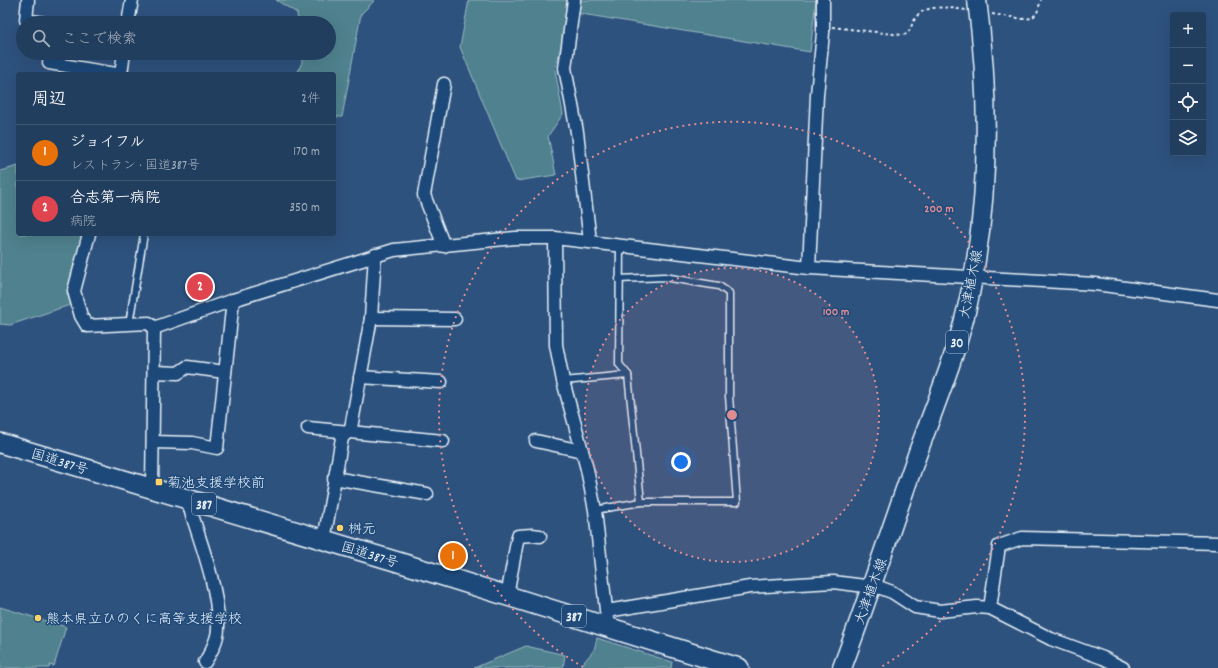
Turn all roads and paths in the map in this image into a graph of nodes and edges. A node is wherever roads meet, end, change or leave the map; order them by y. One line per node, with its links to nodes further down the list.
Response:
1 (28, 0): 7 (street)
2 (132, 0): 8 (street)
3 (574, 0): 18 (street)
4 (823, 0): 9 (street)
5 (1041, 0): 6 (path)
6 (978, 6): 9 (path); 24 (main road, 大津植木線 / 30)
7 (26, 16)
8 (129, 16)
9 (823, 26): 22 (street)
10 (49, 60): 12 (street)
11 (123, 60): 13 (street)
12 (105, 72)
13 (121, 72)
14 (444, 84): 20 (street)
15 (88, 236): 29 (street)
16 (144, 236): 29 (lane)
17 (556, 238): 18 (street); 20 (street); 35 (street)
18 (590, 242): 19 (street)
19 (620, 245): 22 (street); 23 (lane)
20 (444, 246): 21 (street)
21 (375, 255): 25 (street); 27 (street)
22 (809, 268): 24 (street)
23 (619, 279): 33 (lane); 48 (lane)
24 (973, 279): 26 (street); 53 (main road, 大津植木線 / 30)
25 (233, 300): 30 (street); 32 (street)
26 (1218, 300)
27 (371, 318): 28 (street); 34 (street)
28 (455, 319)
29 (129, 324): 30 (street)
30 (154, 328): 31 (street)
31 (154, 372): 32 (street); 41 (street)
32 (225, 372): 41 (street)
33 (628, 375): 35 (lane); 48 (lane)
34 (360, 377): 36 (street); 38 (street)
35 (563, 381): 43 (street)
36 (440, 382)
37 (308, 428): 38 (street)
38 (346, 432): 39 (street); 44 (street)
39 (443, 441)
40 (0, 442): 45 (highway, 国道387号 / 387)
41 (153, 442): 45 (street)
42 (536, 442): 43 (street)
43 (582, 451): 49 (street)
44 (334, 478): 46 (street); 51 (street)
45 (152, 488): 47 (highway, 国道387号 / 387)
46 (427, 494)
47 (187, 499): 51 (highway, 国道387号 / 387); 57 (street)
48 (641, 502): 49 (lane)
49 (595, 510): 56 (street)
50 (540, 536): 54 (street)
51 (324, 540): 54 (highway, 国道387号 / 387)
52 (1218, 543): 55 (street)
53 (873, 587): 55 (street); 56 (street); 59 (main road, 大津植木線 / 30)
54 (507, 596): 56 (highway, 国道387号 / 387)
55 (990, 608): 60 (street)
56 (607, 619): 58 (highway, 国道387号 / 387)
57 (203, 665)
58 (740, 668)
59 (842, 668)
60 (1122, 668)

